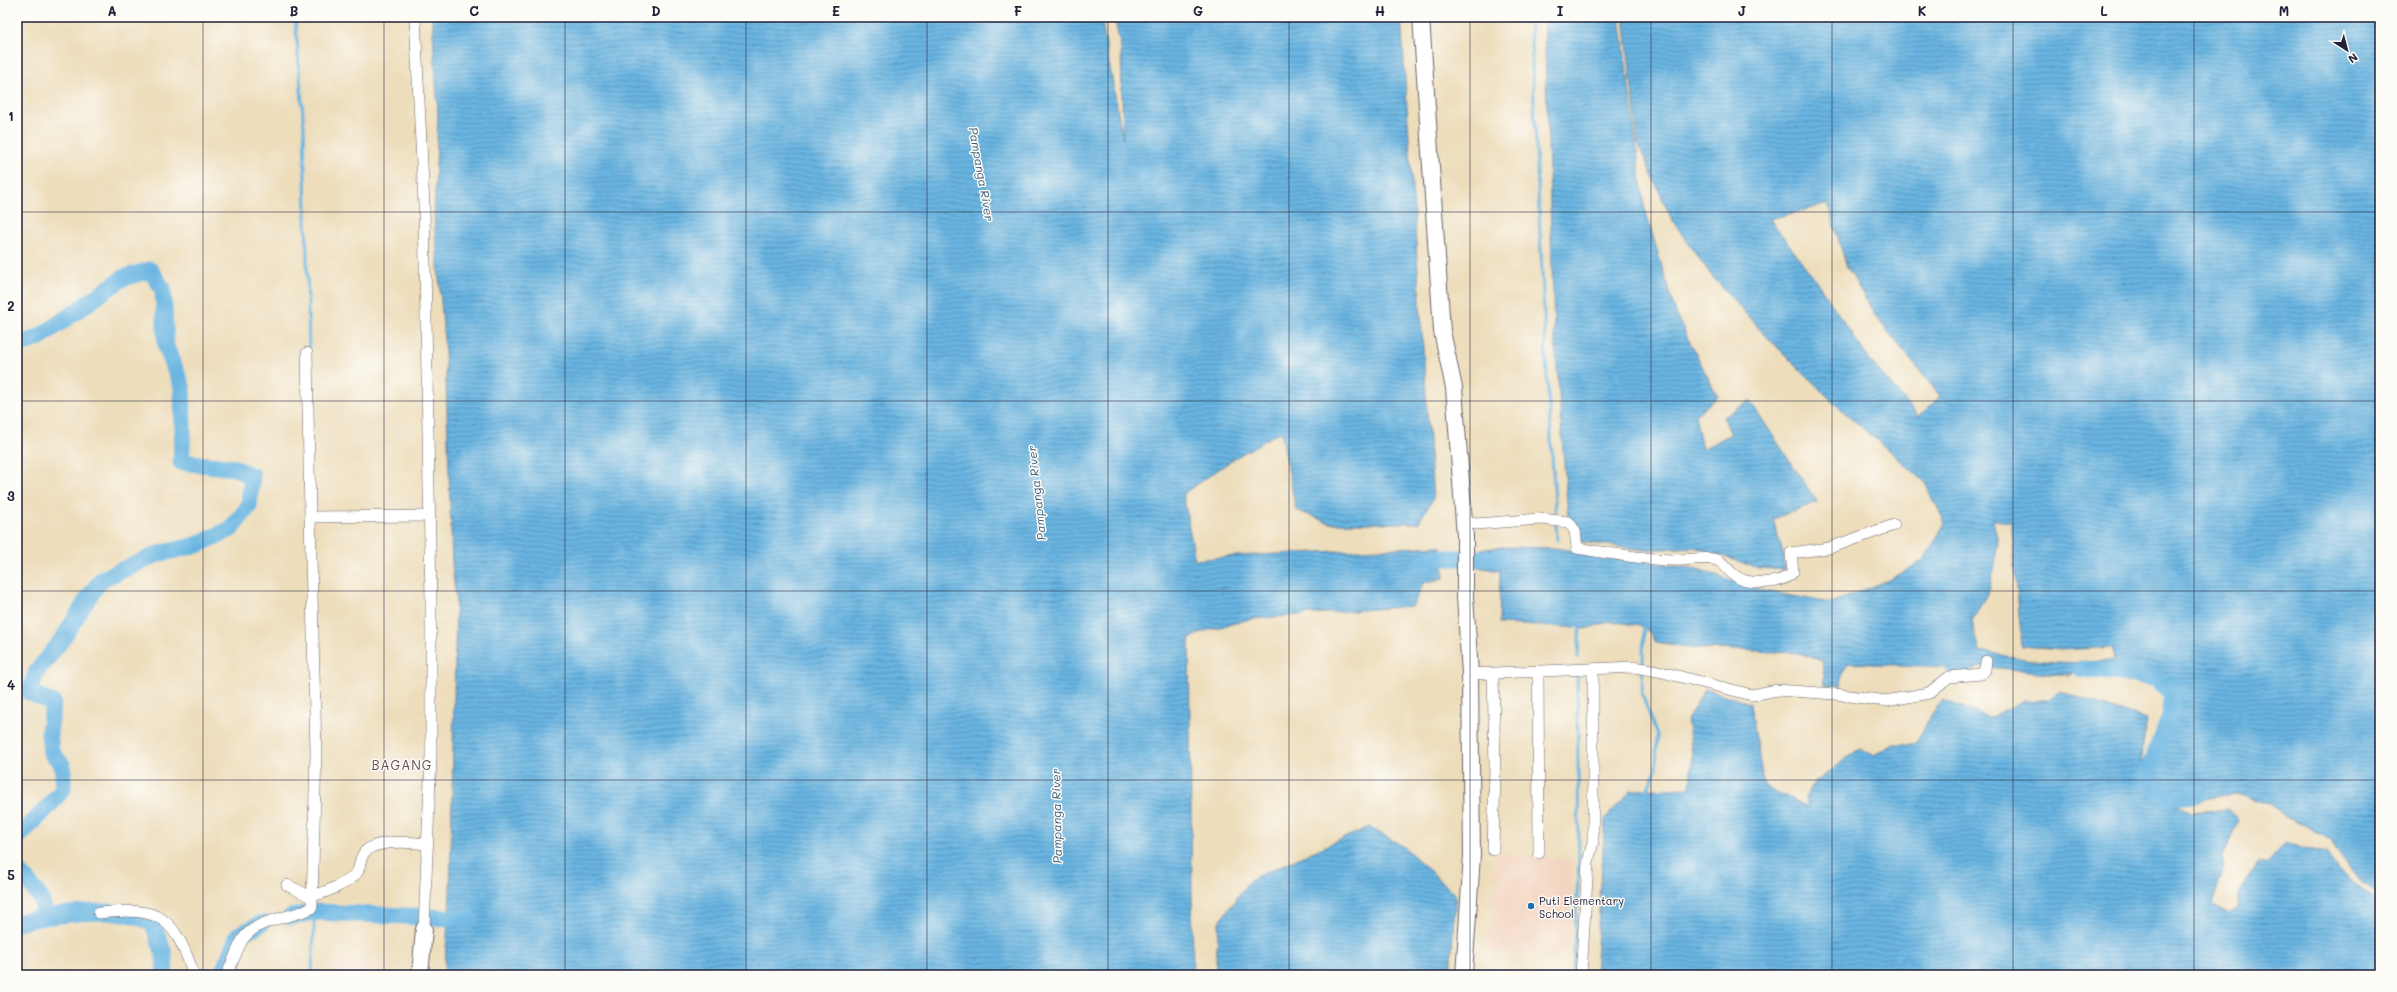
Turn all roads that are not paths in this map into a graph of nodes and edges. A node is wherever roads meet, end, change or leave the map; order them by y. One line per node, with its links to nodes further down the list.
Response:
1 (415, 17): 4 (street)
2 (1421, 17): 7 (street)
3 (307, 353): 5 (street)
4 (429, 516): 5 (street); 13 (street)
5 (316, 517): 17 (street)
6 (1894, 525): 7 (street)
7 (1465, 528): 11 (street)
8 (1986, 665): 9 (street)
9 (1594, 669): 10 (street); 24 (street)
10 (1538, 671): 12 (street); 15 (street)
11 (1470, 674): 12 (street); 23 (street)
12 (1493, 674): 14 (street)
13 (427, 844): 17 (street); 19 (street)
14 (1493, 850)
15 (1539, 853)
16 (287, 885): 17 (street)
17 (312, 896): 21 (street)
18 (99, 913): 20 (street)
19 (424, 929): 22 (street)
20 (194, 975)
21 (226, 975)
22 (420, 975)
23 (1464, 975)
24 (1581, 975)

